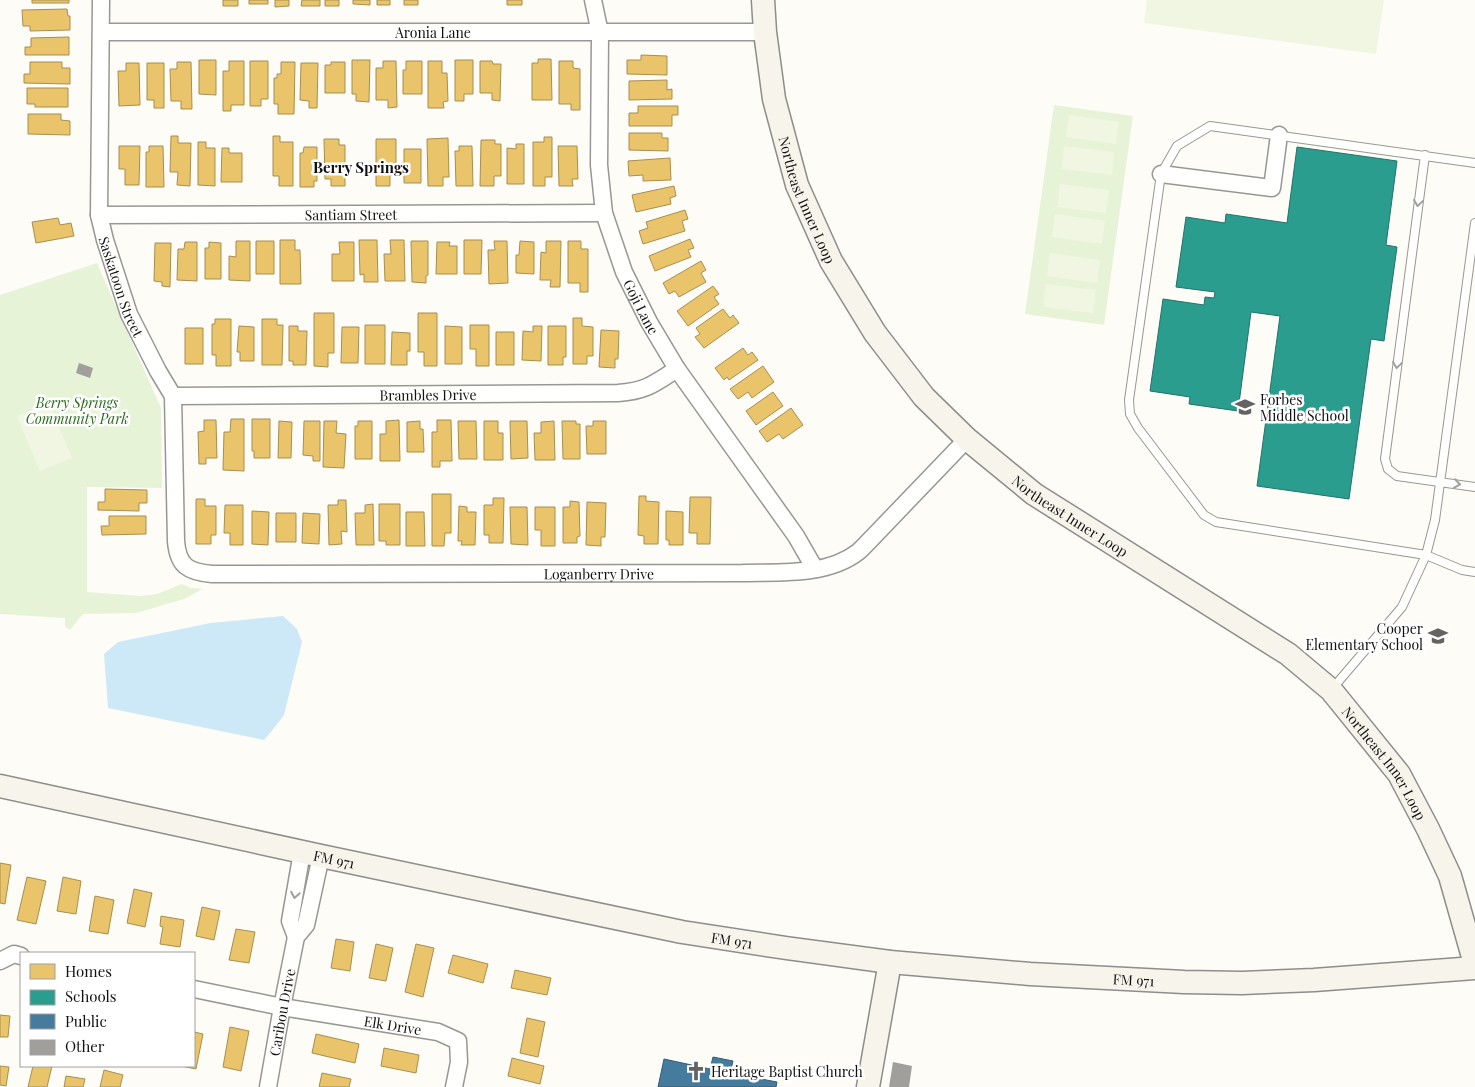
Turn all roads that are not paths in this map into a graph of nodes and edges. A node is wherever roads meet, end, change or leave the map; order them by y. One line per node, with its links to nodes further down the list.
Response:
1 (101, 0): 4 (street, Saskatoon Street)
2 (593, 0): 6 (street, Goji Lane)
3 (763, 0): 5 (main road, Northeast Inner Loop)
4 (102, 32): 6 (street, Aronia Lane); 12 (street, Saskatoon Street)
5 (765, 32): 6 (street, Aronia Lane); 16 (main road, Northeast Inner Loop)
6 (600, 33): 11 (street, Goji Lane)
7 (1279, 135): 8 (lane); 10 (lane); 10 (street)
8 (1425, 155): 9 (lane); 17 (lane, one-way to 17)
9 (1475, 163)
10 (1161, 174): 19 (lane)
11 (604, 213): 12 (street, Santiam Street); 14 (street, Goji Lane)
12 (99, 215): 15 (street, Saskatoon Street)
13 (1475, 223): 17 (lane)
14 (677, 370): 15 (street, Brambles Drive); 21 (street, Goji Lane)
15 (172, 396): 20 (street, Saskatoon Street)
16 (967, 439): 21 (street, Loganberry Drive); 23 (main road, Northeast Inner Loop)
17 (1440, 482): 18 (lane, one-way to 18); 19 (lane)
18 (1475, 487)
19 (1426, 554): 22 (lane); 23 (lane)
20 (183, 564): 21 (street, Loganberry Drive)
21 (815, 569)
22 (1475, 572)
23 (1331, 690): 29 (main road, Northeast Inner Loop)
24 (0, 786): 25 (main road, FM 971 / FM 971)
25 (312, 854): 28 (main road, FM 971 / FM 971); 32 (street, Caribou Drive)
26 (20, 956): 27 (street)
27 (0, 961)
28 (890, 962): 30 (main road, FM 971 / FM 971); 35 (main road)
29 (1475, 964)
30 (1475, 968)
31 (195, 989): 32 (street)
32 (282, 1006): 33 (street, Caribou Drive); 34 (street, Elk Drive)
33 (268, 1087)
34 (454, 1087)
35 (868, 1087)

